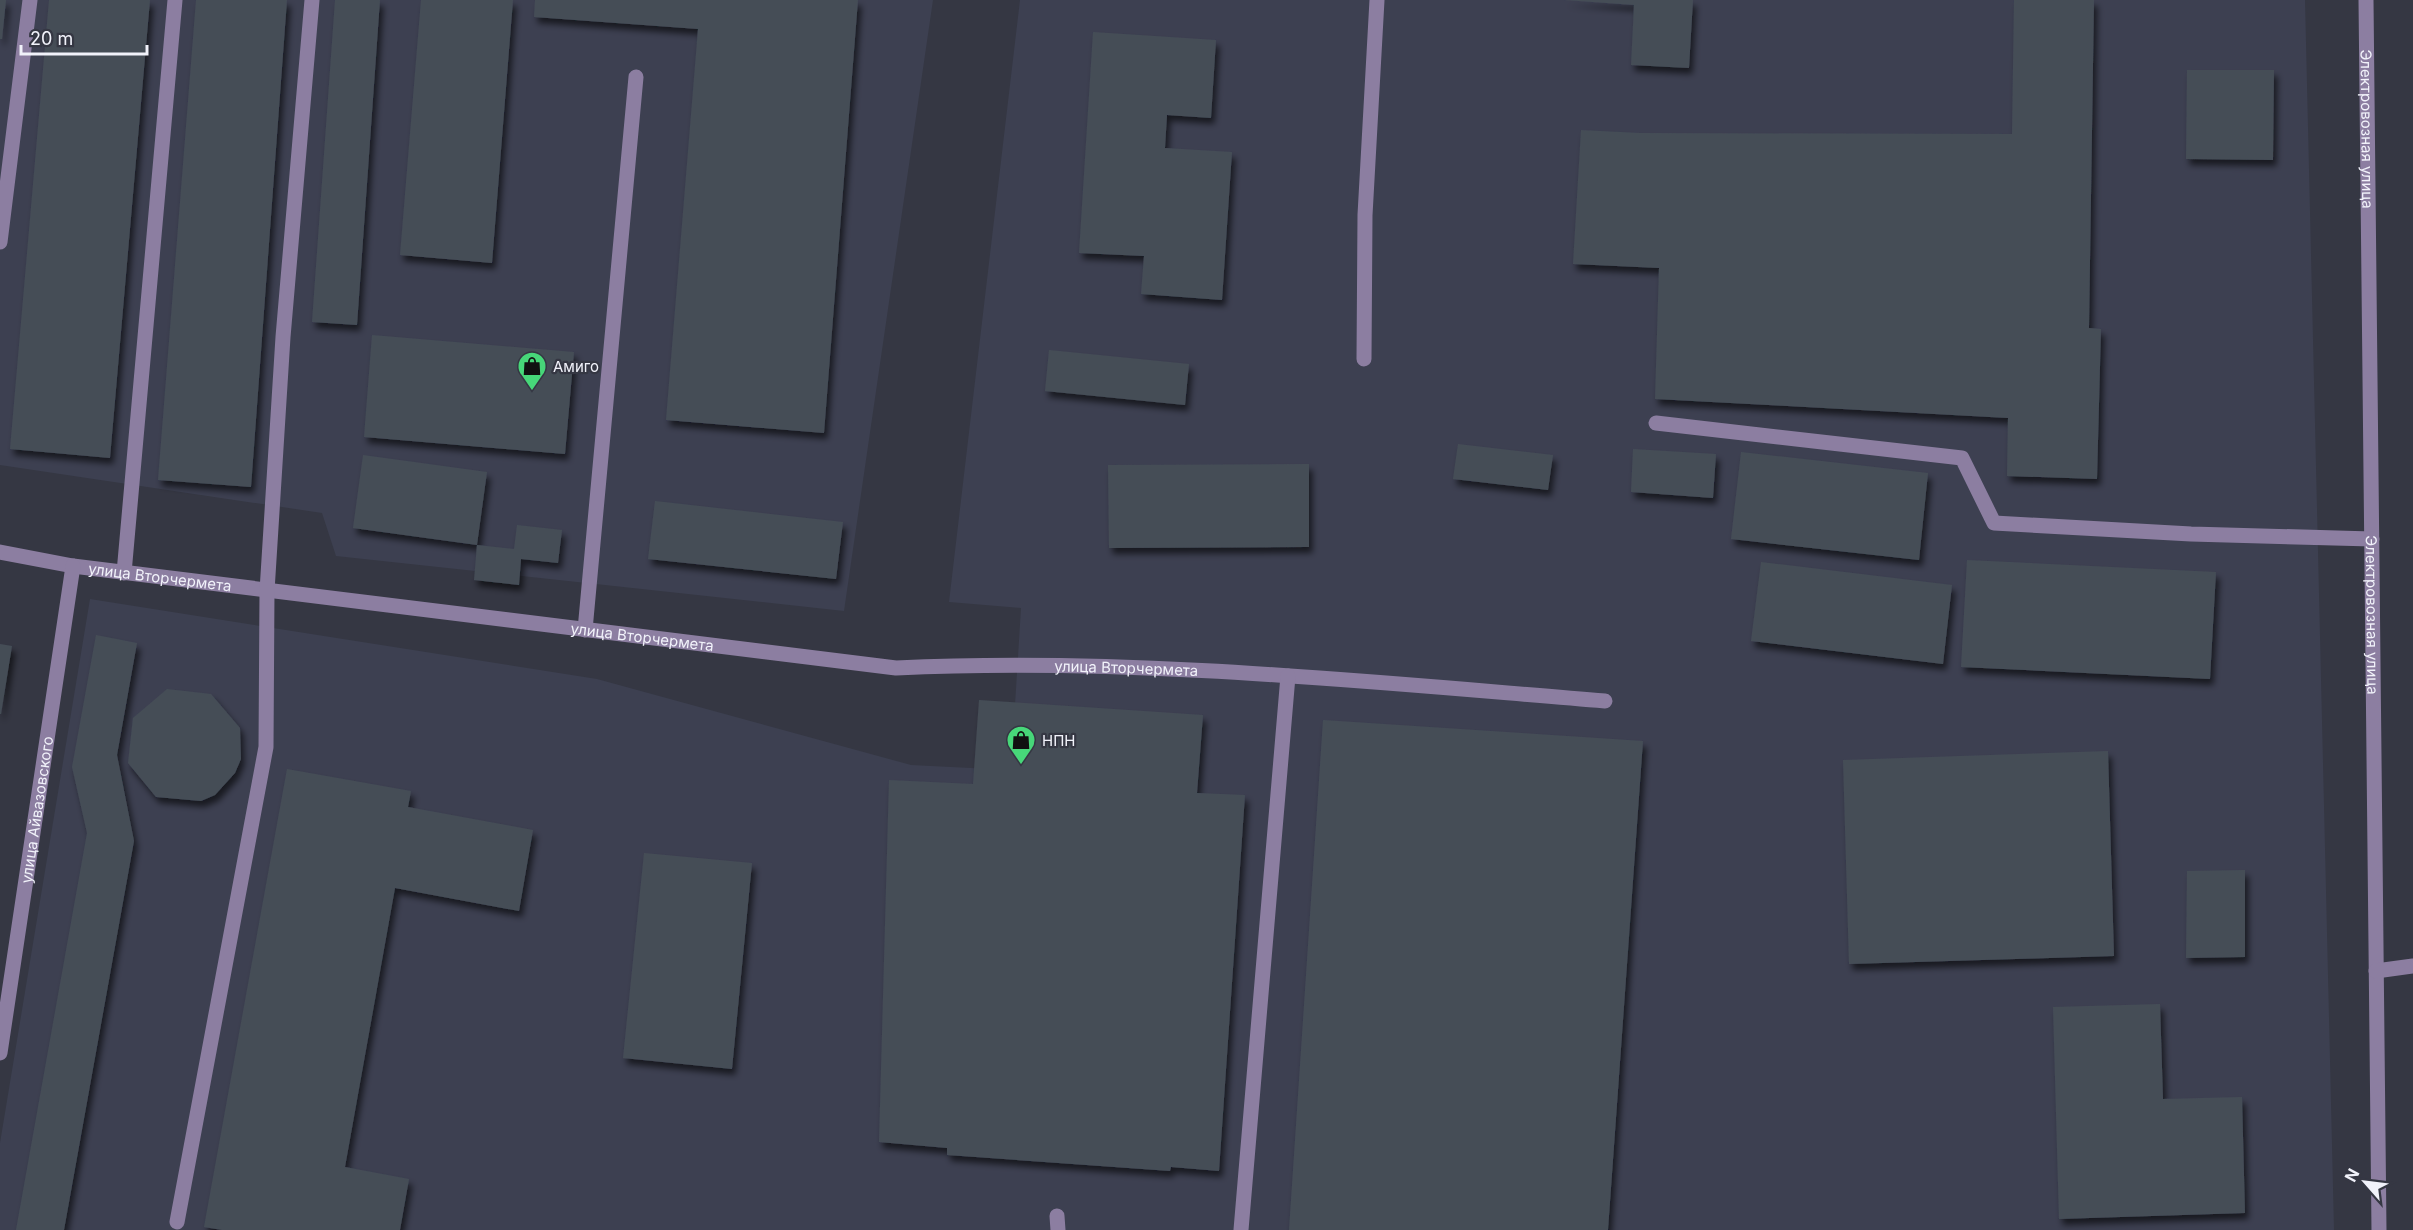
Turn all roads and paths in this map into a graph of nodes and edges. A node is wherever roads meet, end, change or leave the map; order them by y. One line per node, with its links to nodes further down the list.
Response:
1 (30, 0): 7 (street)
2 (174, 0): 13 (street)
3 (312, 0): 14 (street)
4 (1377, 0): 8 (street)
5 (2366, 0): 10 (street, Электровозная улица)
6 (636, 77): 15 (street)
7 (0, 242)
8 (1364, 359)
9 (1656, 423): 10 (street)
10 (2372, 539): 19 (street, Электровозная улица)
11 (0, 552): 12 (street, улица Вторчермета)
12 (73, 566): 13 (street, улица Вторчермета); 20 (street, улица Айвазовского)
13 (124, 573): 14 (street, улица Вторчермета)
14 (267, 591): 15 (street, улица Вторчермета); 21 (street)
15 (585, 630): 16 (street, улица Вторчермета)
16 (1288, 676): 17 (street, улица Вторчермета); 22 (street)
17 (1605, 700)
18 (2413, 966): 19 (street)
19 (2376, 970): 23 (street, Электровозная улица)
20 (0, 1053)
21 (177, 1222)
22 (1241, 1230)
23 (2379, 1230)

